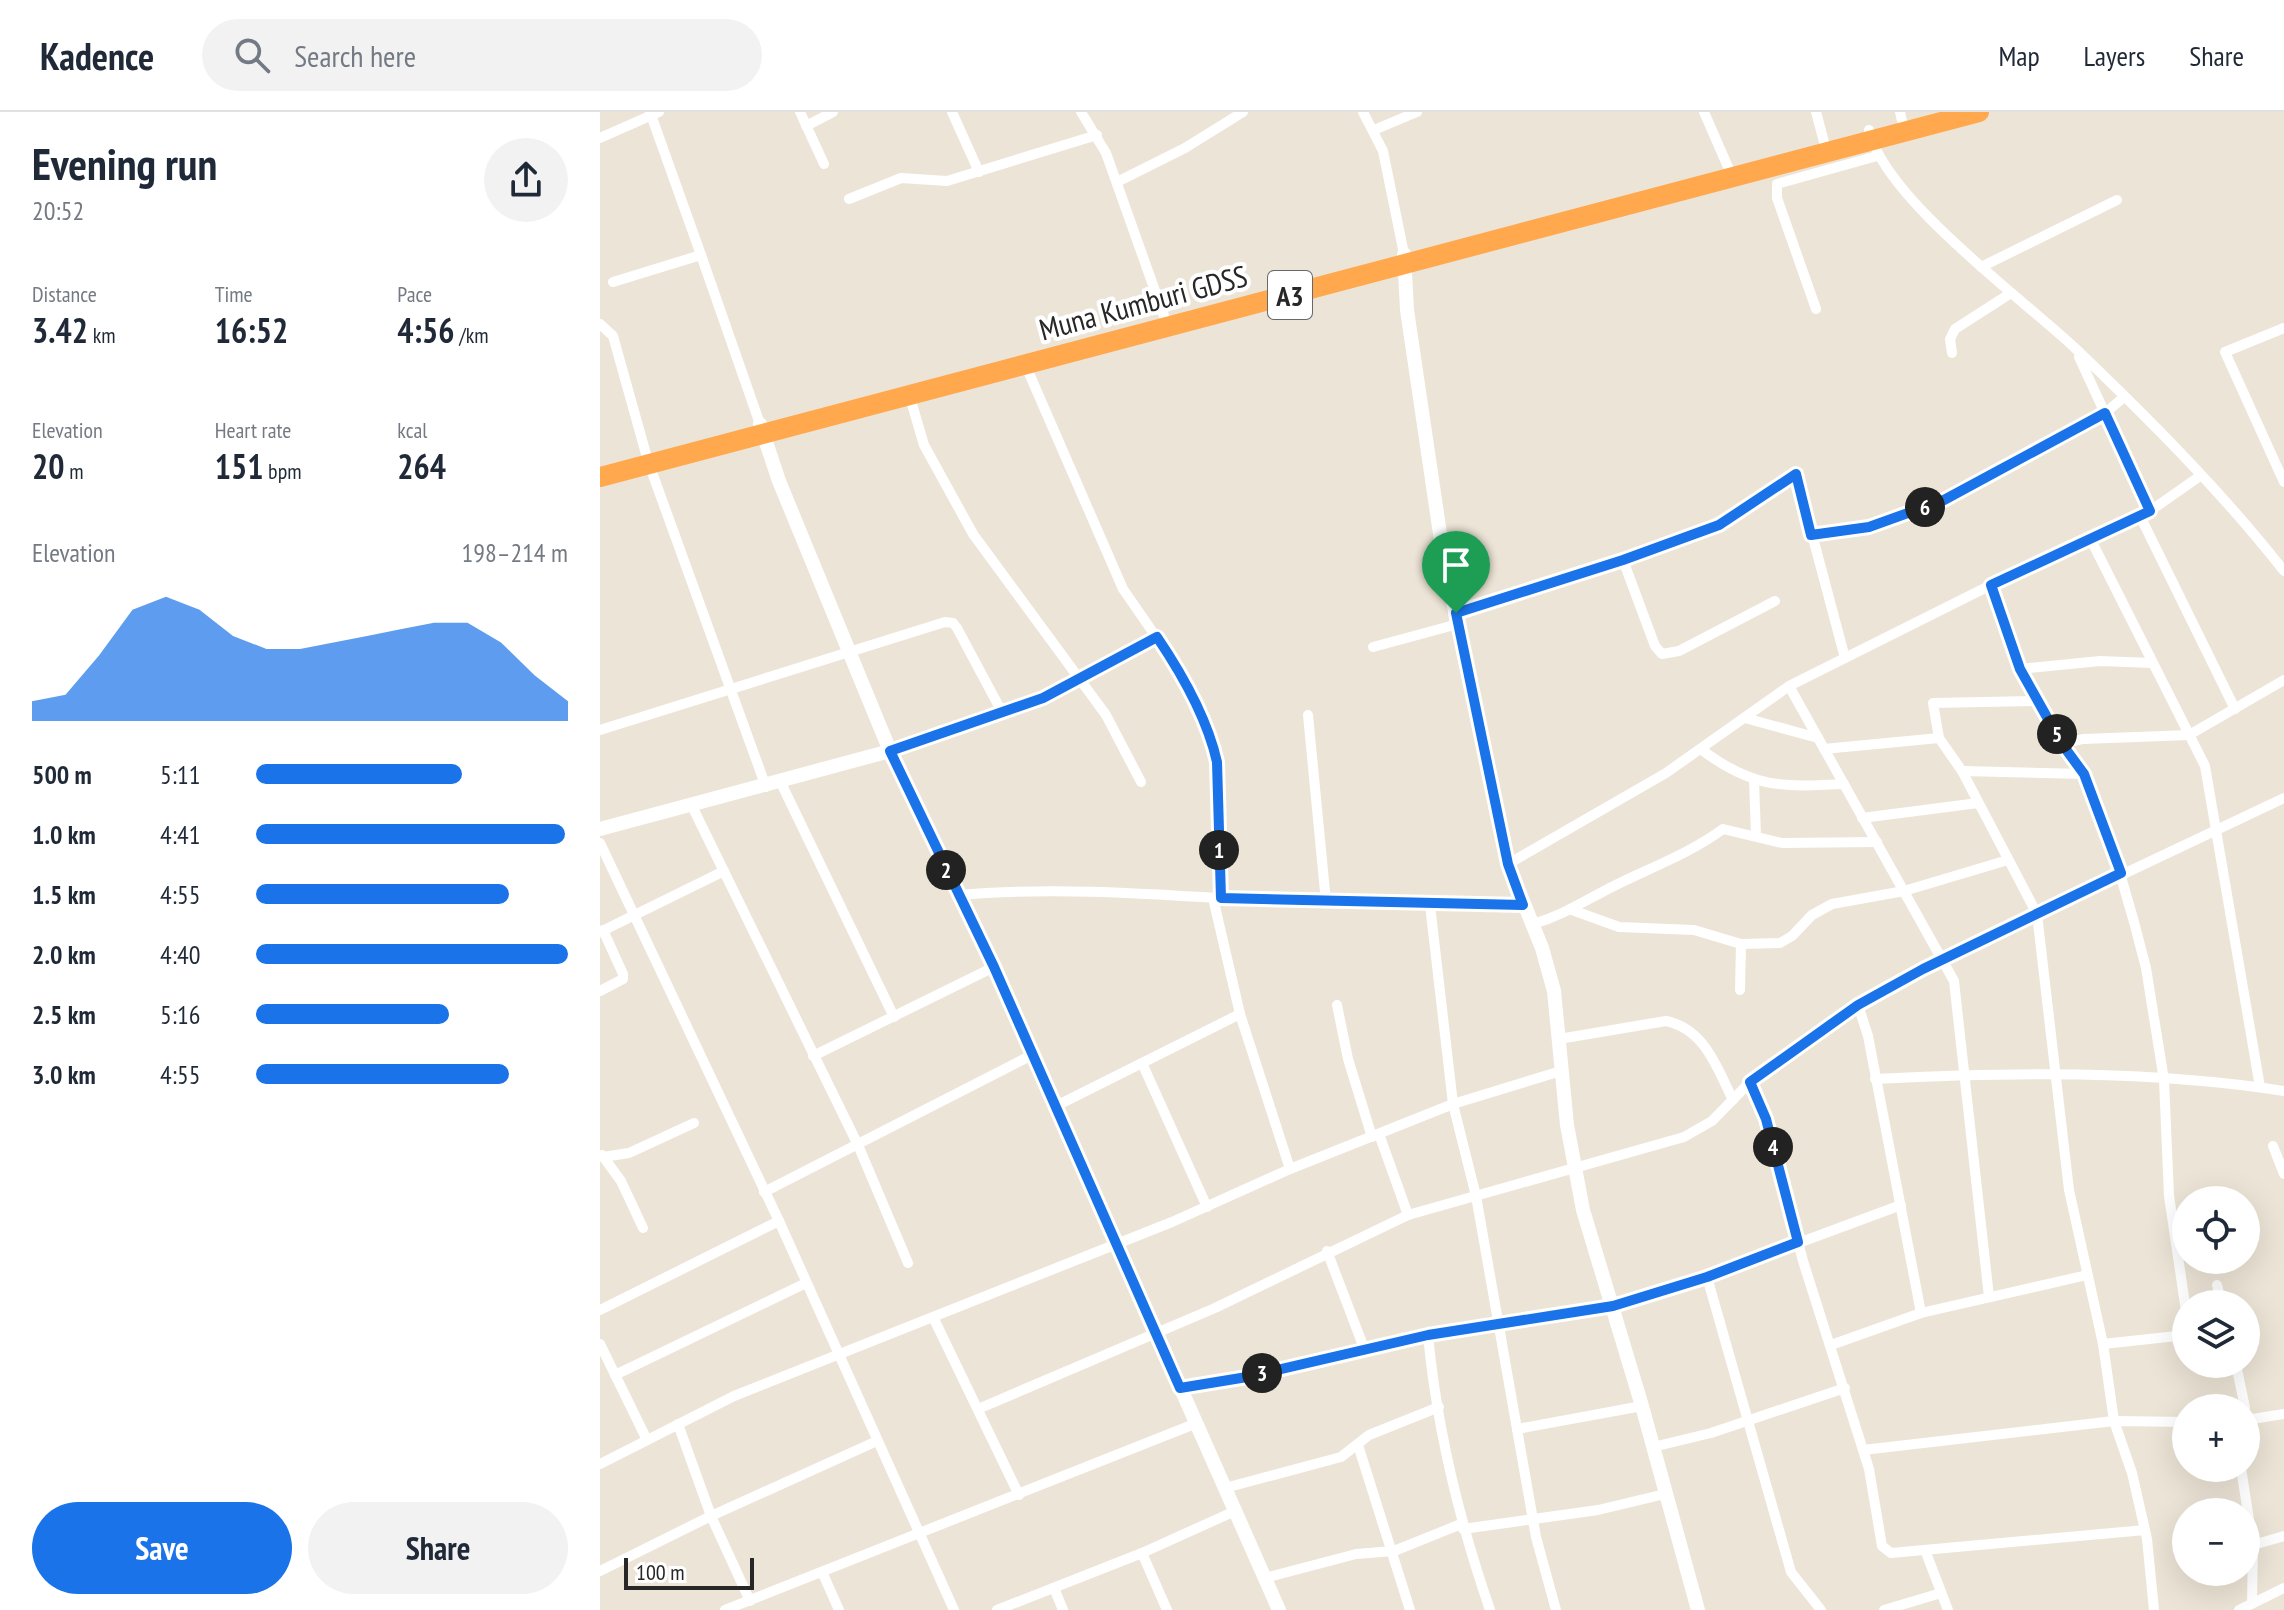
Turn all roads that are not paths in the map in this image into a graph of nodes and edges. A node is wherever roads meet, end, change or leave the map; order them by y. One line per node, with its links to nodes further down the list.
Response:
1 (800, 112): 14 (street)
2 (833, 112): 14 (street)
3 (952, 112): 22 (street)
4 (1081, 112): 16 (street)
5 (1243, 112): 23 (street)
6 (1363, 112): 15 (street)
7 (1417, 112): 15 (street)
8 (1704, 112): 21 (street)
9 (1816, 112): 18 (street)
10 (1938, 112): 13 (highway, Muna Kumburi GDSS / A3)
11 (1979, 112): 19 (highway, Muna Kumburi GDSS / A3)
12 (653, 114): 17 (street); 26 (street)
13 (1901, 117): 19 (highway, Muna Kumburi GDSS / A3)
14 (806, 126): 20 (street)
15 (1374, 130): 27 (street)
16 (1097, 135): 22 (street); 23 (street)
17 (600, 138)
18 (1824, 142): 19 (highway, Muna Kumburi GDSS / A3); 21 (highway, Muna Kumburi GDSS / A3)
19 (1872, 142): 27 (highway, Muna Kumburi GDSS / A3); 28 (street); 31 (street)
20 (824, 164)
21 (1728, 167): 27 (highway, Muna Kumburi GDSS / A3)
22 (979, 172): 24 (street)
23 (1117, 182): 32 (street)
24 (849, 199)
25 (2117, 200): 28 (street)
26 (701, 255): 29 (street); 41 (street)
27 (1404, 259): 32 (highway, Muna Kumburi GDSS / A3); 37 (highway, Muna Kumburi GDSS / A3); 54 (street)
28 (1981, 267): 30 (street)
29 (613, 282)
30 (2011, 293): 35 (street); 36 (street)
31 (1816, 309)
32 (1164, 316): 41 (highway, Muna Kumburi GDSS / A3)
33 (600, 324): 42 (street)
34 (2284, 328): 46 (street)
35 (2075, 348): 39 (street); 40 (street)
36 (1952, 353)
37 (1025, 364): 38 (highway, Muna Kumburi GDSS / A3); 55 (street)
38 (909, 394): 41 (highway, Muna Kumburi GDSS / A3); 62 (street)
39 (2123, 398): 40 (street); 44 (street)
40 (2105, 413): 47 (street); 48 (street)
41 (761, 429): 42 (highway, Muna Kumburi GDSS / A3); 57 (street)
42 (648, 459): 43 (highway, Muna Kumburi GDSS / A3); 45 (highway, Muna Kumburi GDSS / A3); 64 (street)
43 (600, 466)
44 (2200, 476): 47 (street); 51 (street)
45 (600, 477)
46 (2284, 482)
47 (2145, 514): 49 (street); 66 (street)
48 (1811, 535): 50 (street); 58 (street)
49 (2091, 540): 52 (street); 59 (street)
50 (1623, 560): 53 (street); 54 (street)
51 (2284, 571)
52 (1991, 585): 58 (street); 60 (street)
53 (1775, 601)
54 (1457, 618): 56 (street); 94 (street)
55 (1157, 637): 62 (street); 99 (street)
56 (1373, 647)
57 (850, 653): 64 (street); 67 (street); 77 (street)
58 (1845, 658): 63 (street)
59 (2152, 663): 60 (street); 71 (street)
60 (2020, 669): 65 (street)
61 (2284, 680): 66 (street)
62 (1080, 681): 67 (street); 81 (street)
63 (1789, 686): 69 (street); 72 (street)
64 (733, 690): 70 (street); 83 (street)
65 (2038, 701): 73 (street); 74 (street)
66 (2235, 709): 71 (street)
67 (1003, 714): 77 (street)
68 (1308, 715): 100 (street)
69 (1745, 718): 72 (street); 76 (street)
70 (600, 730)
71 (2189, 735): 74 (street); 89 (street)
72 (1818, 738): 75 (street)
73 (1939, 738): 75 (street); 78 (street)
74 (2062, 744): 79 (street)
75 (1824, 749): 82 (street)
76 (1702, 750): 80 (street); 94 (street)
77 (890, 751): 83 (street); 98 (street)
78 (1962, 771): 79 (street); 85 (street)
79 (2084, 774): 96 (street)
80 (1754, 780): 82 (street); 90 (street)
81 (1141, 782)
82 (1844, 784): 87 (street)
83 (773, 785): 86 (street); 116 (street)
84 (2284, 798): 89 (street)
85 (1978, 803): 87 (street); 93 (street)
86 (691, 804): 88 (street); 95 (street)
87 (1862, 818): 91 (street)
88 (600, 829)
89 (2214, 829): 96 (street); 127 (street)
90 (1756, 836): 91 (street); 103 (street)
91 (1877, 842): 97 (street)
92 (600, 843): 104 (street)
93 (2008, 860): 97 (street); 105 (street)
94 (1508, 864): 102 (street)
95 (724, 871): 104 (street); 119 (street)
96 (2121, 873): 105 (street); 125 (street)
97 (1904, 891): 108 (street); 109 (street)
98 (957, 895): 99 (street); 110 (street)
99 (1217, 898): 100 (street); 115 (street)
100 (1326, 902): 101 (street)
101 (1430, 905): 102 (street); 130 (street)
102 (1523, 905): 106 (street)
103 (1572, 910): 106 (street); 108 (street)
104 (635, 913): 107 (street); 140 (street)
105 (2037, 914): 109 (street); 123 (street)
106 (1533, 924): 117 (street)
107 (602, 931): 112 (street)
108 (1741, 944): 111 (street)
109 (1940, 961): 114 (street); 122 (street)
110 (994, 967): 116 (street); 118 (street)
111 (1740, 990)
112 (600, 991)
113 (1337, 1005): 133 (street)
114 (1858, 1005): 124 (street); 126 (street)
115 (1240, 1014): 120 (street); 137 (street)
116 (894, 1017): 119 (street)
117 (1559, 1039): 121 (street); 129 (street)
118 (1032, 1055): 131 (street); 134 (street)
119 (813, 1056): 134 (street)
120 (1142, 1063): 131 (street); 143 (street)
121 (1561, 1071): 130 (street); 138 (street)
122 (1965, 1074): 123 (street); 124 (street); 157 (street)
123 (2058, 1076): 125 (street); 151 (street)
124 (1875, 1079): 142 (street)
125 (2164, 1080): 127 (street); 155 (street)
126 (1750, 1082): 129 (street); 147 (street)
127 (2260, 1087): 128 (street)
128 (2284, 1091)
129 (1733, 1100): 138 (street)
130 (1453, 1104): 133 (street); 141 (street)
131 (1054, 1107): 148 (street)
132 (694, 1123): 136 (street)
133 (1375, 1135): 137 (street); 144 (street)
134 (858, 1145): 140 (street); 150 (street)
135 (2273, 1146): 139 (street)
136 (602, 1155): 146 (street)
137 (1290, 1169): 143 (street)
138 (1575, 1169): 141 (street); 158 (street)
139 (2284, 1174)
140 (764, 1192): 145 (street)
141 (1476, 1196): 144 (street); 162 (street)
142 (1901, 1205): 147 (street); 160 (street)
143 (1207, 1207): 148 (street)
144 (1408, 1215): 149 (street)
145 (779, 1221): 153 (street); 159 (street)
146 (643, 1228)
147 (1798, 1242): 152 (street); 168 (street)
148 (1116, 1243): 161 (street); 163 (street)
149 (1327, 1251): 163 (street); 169 (street)
150 (908, 1263)
151 (2087, 1275): 157 (street); 167 (street)
152 (1707, 1277): 158 (street); 179 (street)
153 (806, 1283): 170 (street); 171 (street)
154 (2217, 1285): 156 (street)
155 (2183, 1290)
156 (2218, 1290)
157 (1989, 1297): 160 (street)
158 (1613, 1306): 162 (street); 174 (street)
159 (600, 1310)
160 (1921, 1313): 168 (street)
161 (933, 1317): 170 (street); 176 (street)
162 (1499, 1325): 164 (street); 184 (street)
163 (1156, 1332): 172 (street); 176 (street)
164 (1428, 1335): 169 (street); 175 (street)
165 (2172, 1337): 167 (street)
166 (600, 1344): 171 (street)
167 (2103, 1344): 180 (street)
168 (1831, 1345): 173 (street)
169 (1364, 1348): 172 (street)
170 (836, 1355): 183 (street); 186 (street)
171 (615, 1375): 185 (street)
172 (1180, 1388): 182 (street)
173 (1845, 1388): 179 (street); 189 (street)
174 (1642, 1406): 184 (street); 188 (street)
175 (1439, 1407): 187 (street); 197 (street)
176 (978, 1409): 193 (street)
177 (2260, 1414): 178 (street)
178 (2284, 1414)
179 (1748, 1420): 188 (street); 225 (street)
180 (2114, 1421): 181 (street); 189 (street); 198 (street)
181 (2172, 1422)
182 (1197, 1423): 191 (street); 193 (street)
183 (678, 1424): 185 (street); 195 (street)
184 (1517, 1429): 196 (street)
185 (647, 1440): 190 (street)
186 (877, 1441): 195 (street); 199 (street)
187 (1358, 1445): 191 (street); 203 (street)
188 (1653, 1447): 192 (street)
189 (1863, 1450): 202 (street)
190 (600, 1464)
191 (1225, 1488): 194 (street)
192 (1665, 1494): 196 (street); 224 (street)
193 (1019, 1495): 199 (street)
194 (1235, 1511): 204 (street); 207 (street)
195 (711, 1516): 205 (street); 212 (street)
196 (1533, 1518): 197 (street); 223 (street)
197 (1462, 1527): 203 (street); 222 (street)
198 (2145, 1530): 202 (street); 228 (street)
199 (920, 1534): 206 (street); 216 (street)
200 (2284, 1536): 201 (street)
201 (2260, 1543)
202 (1925, 1550): 211 (street)
203 (1394, 1551): 207 (street); 221 (street)
204 (1142, 1553): 209 (street); 219 (street)
205 (600, 1571)
206 (823, 1574): 212 (street); 215 (street)
207 (1265, 1578): 220 (street)
208 (2252, 1586): 213 (street)
209 (1054, 1588): 217 (street); 218 (street)
210 (2284, 1588): 213 (street)
211 (1941, 1593): 226 (street); 227 (street)
212 (750, 1601): 214 (street)
213 (2252, 1604): 229 (street)
214 (725, 1610)
215 (839, 1610)
216 (954, 1610)
217 (997, 1610)
218 (1063, 1610)
219 (1167, 1610)
220 (1279, 1610)
221 (1410, 1610)
222 (1490, 1610)
223 (1556, 1610)
224 (1698, 1610)
225 (1821, 1610)
226 (1884, 1610)
227 (1948, 1610)
228 (2154, 1610)
229 (2239, 1610)

